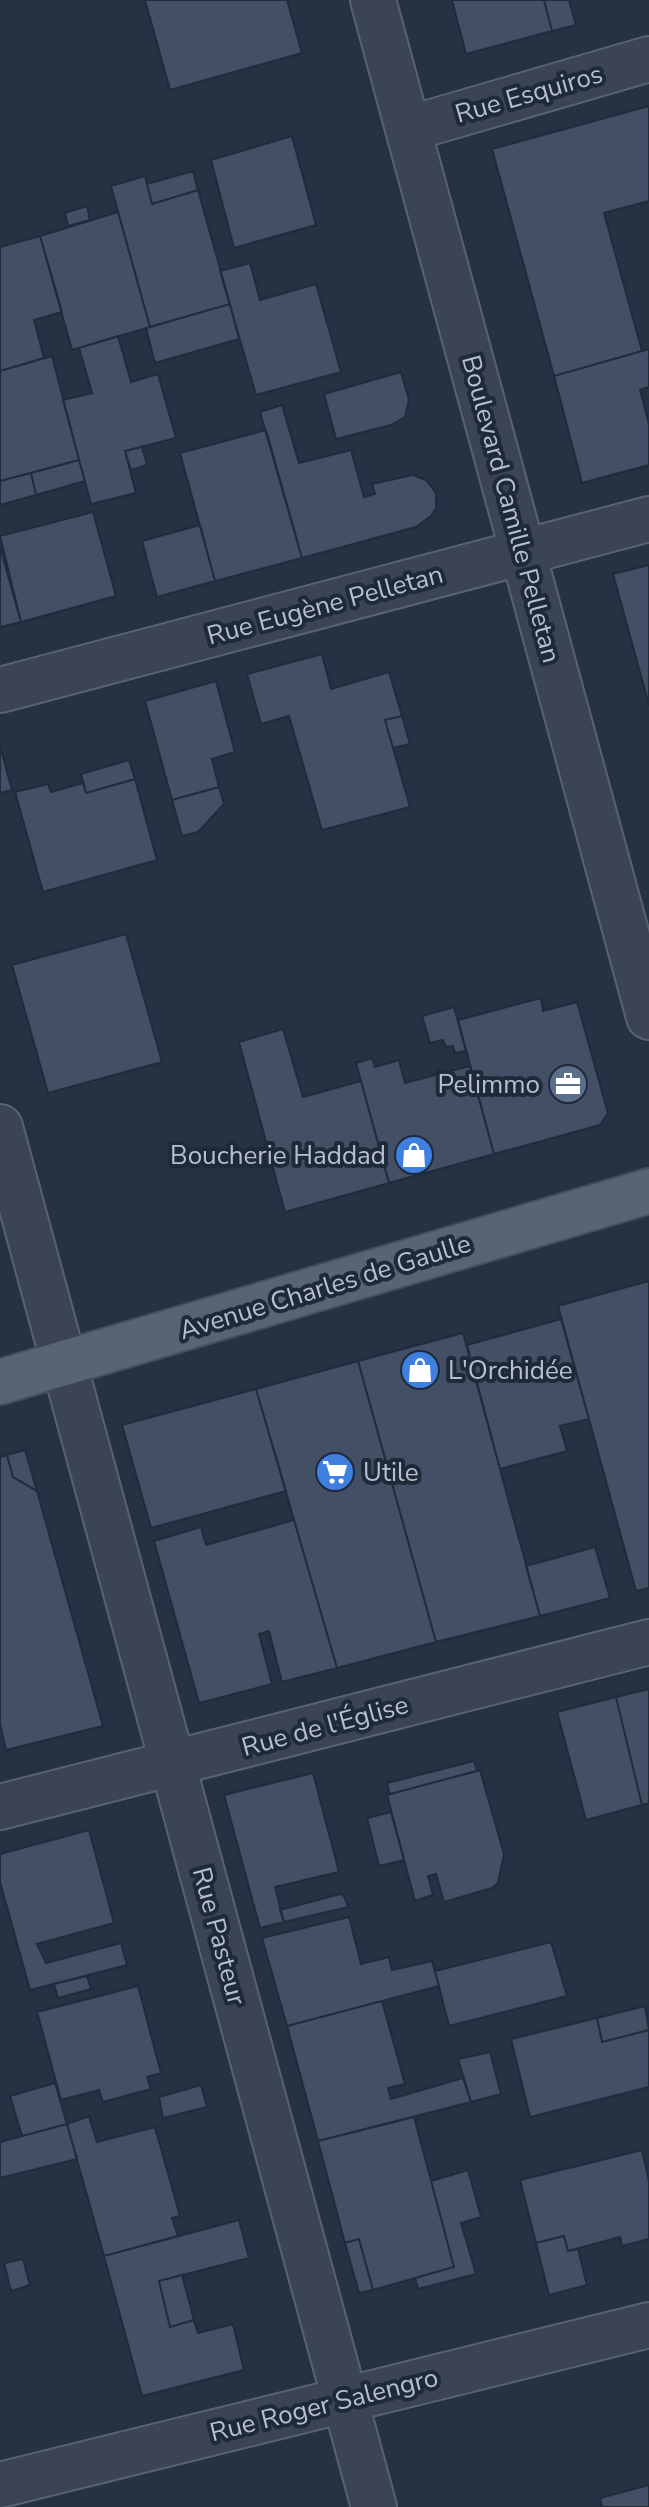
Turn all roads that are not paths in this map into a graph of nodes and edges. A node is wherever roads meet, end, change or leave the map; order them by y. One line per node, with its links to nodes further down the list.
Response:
1 (373, 0): 3 (street, Boulevard Camille Pelletan)
2 (649, 59): 3 (street, Rue Esquiros)
3 (408, 129): 5 (street, Boulevard Camille Pelletan)
4 (649, 519): 5 (street, Rue Eugène Pelletan)
5 (523, 553): 6 (street, Rue Eugène Pelletan); 7 (street, Boulevard Camille Pelletan)
6 (0, 690)
7 (649, 1017)
8 (0, 1127): 10 (street, Rue Pasteur)
9 (649, 1191): 10 (main road, Avenue Charles de Gaulle)
10 (63, 1365): 11 (main road, Avenue Charles de Gaulle); 13 (street, Rue Pasteur)
11 (0, 1382)
12 (649, 1642): 13 (street, Rue de l'Église)
13 (172, 1766): 14 (street, Rue de l'Église); 16 (street, Rue Pasteur)
14 (0, 1807)
15 (649, 2325): 16 (street, Rue Roger Salengro)
16 (345, 2399): 17 (street, Rue Roger Salengro); 18 (street, Rue Pasteur)
17 (0, 2485)
18 (374, 2507)

